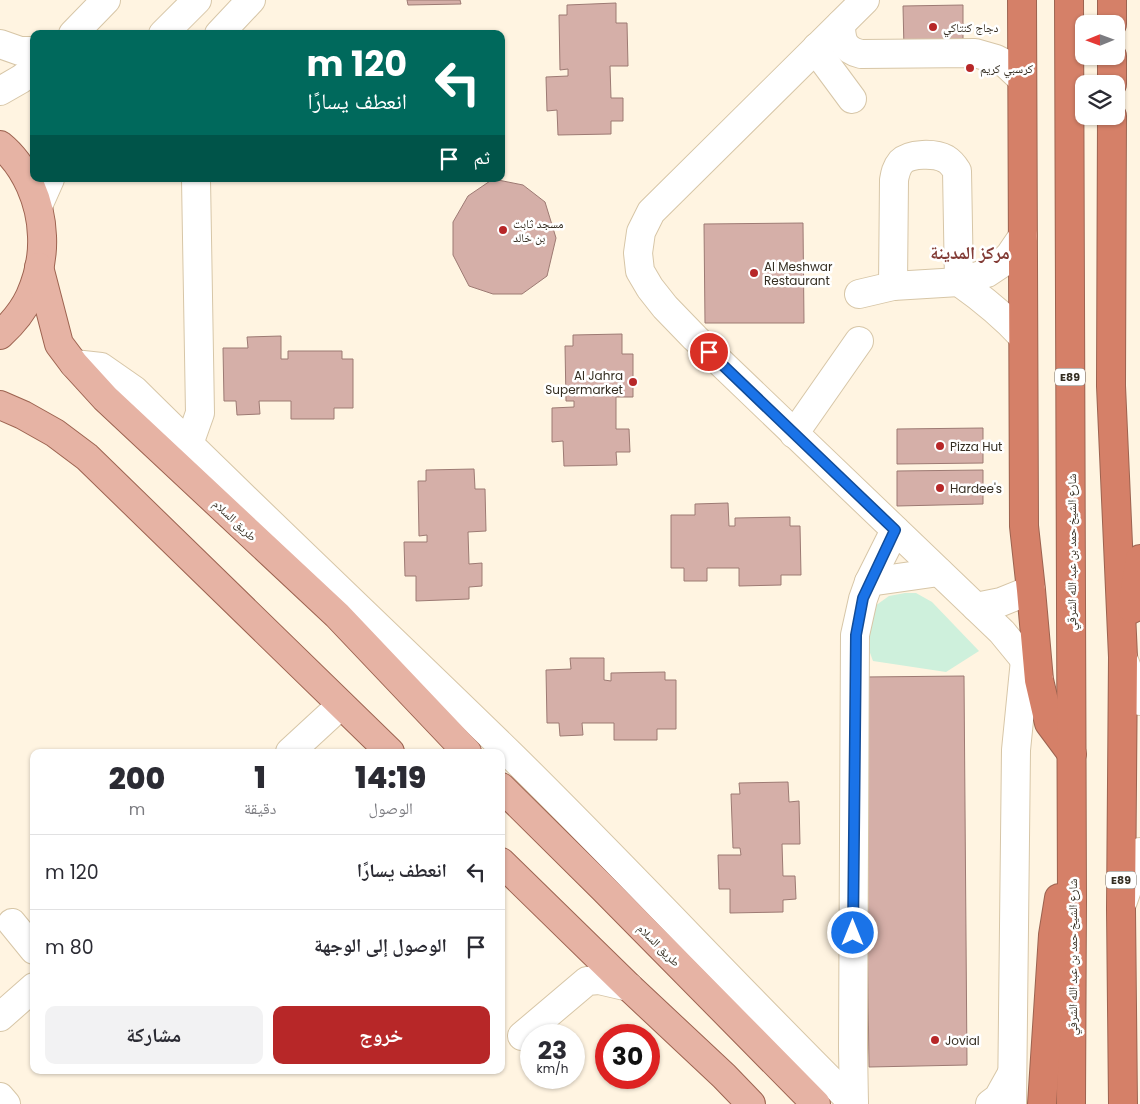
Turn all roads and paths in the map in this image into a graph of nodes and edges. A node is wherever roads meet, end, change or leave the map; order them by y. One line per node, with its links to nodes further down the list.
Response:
1 (106, 0): 10 (street)
2 (197, 0): 11 (street)
3 (251, 0): 12 (street)
4 (865, 0): 9 (street)
5 (1022, 0): 17 (highway)
6 (1069, 0): 51 (highway, شارع الشيخ حمد بن عبد الله الشرقي / E89)
7 (1112, 0): 8 (highway)
8 (1112, 15)
9 (841, 24): 14 (street); 17 (street)
10 (77, 30)
11 (167, 30)
12 (224, 30)
13 (0, 44): 15 (street)
14 (817, 47): 19 (street); 35 (street)
15 (30, 51)
16 (30, 72): 18 (street)
17 (1022, 79): 25 (highway)
18 (0, 91)
19 (852, 99)
20 (1112, 125): 43 (highway, E89)
21 (0, 145): 24 (main road)
22 (49, 182): 24 (street)
23 (196, 182): 36 (street)
24 (38, 206): 26 (main road)
25 (1023, 236): 27 (street); 31 (highway)
26 (40, 268): 30 (main road); 33 (main road, طريق السلام)
27 (959, 282): 28 (street); 28 (street); 31 (street)
28 (893, 286): 29 (street)
29 (859, 294)
30 (0, 335)
31 (1023, 337): 41 (highway)
32 (859, 341): 35 (street)
33 (74, 364): 36 (street); 49 (main road, طريق السلام)
34 (0, 405): 46 (main road)
35 (794, 434): 37 (street)
36 (189, 444): 50 (street)
37 (895, 530): 39 (street); 40 (street)
38 (1140, 559): 43 (highway)
39 (938, 572): 40 (street); 42 (street)
40 (869, 582): 72 (street)
41 (1031, 590): 42 (street); 44 (highway)
42 (976, 607): 44 (street)
43 (1123, 657): 45 (street); 58 (highway, E89)
44 (1032, 670): 51 (highway); 65 (street)
45 (1140, 701)
46 (341, 705): 47 (street); 48 (main road)
47 (293, 749)
48 (387, 749)
49 (464, 749)
50 (499, 749)
51 (1072, 754): 54 (highway, شارع الشيخ حمد بن عبد الله الشرقي / E89)
52 (506, 756): 72 (street)
53 (505, 791): 71 (main road, طريق السلام)
54 (1072, 825): 57 (highway, شارع الشيخ حمد بن عبد الله الشرقي / E89); 75 (highway)
55 (1140, 852): 58 (street)
56 (505, 866): 61 (main road)
57 (1072, 901): 76 (highway, شارع الشيخ حمد بن عبد الله الشرقي / E89); 77 (highway)
58 (1121, 909): 78 (highway, E89)
59 (12, 923): 60 (street)
60 (30, 945)
61 (629, 987): 64 (street); 66 (main road)
62 (30, 990): 63 (street)
63 (0, 1016)
64 (536, 1024)
65 (1012, 1073): 73 (street); 74 (street)
66 (724, 1076): 69 (street); 70 (main road)
67 (0, 1098): 68 (street)
68 (6, 1104)
69 (731, 1104)
70 (751, 1104)
71 (816, 1104)
72 (854, 1104)
73 (990, 1104)
74 (1012, 1104)
75 (1042, 1104)
76 (1071, 1104)
77 (1089, 1104)
78 (1123, 1104)

